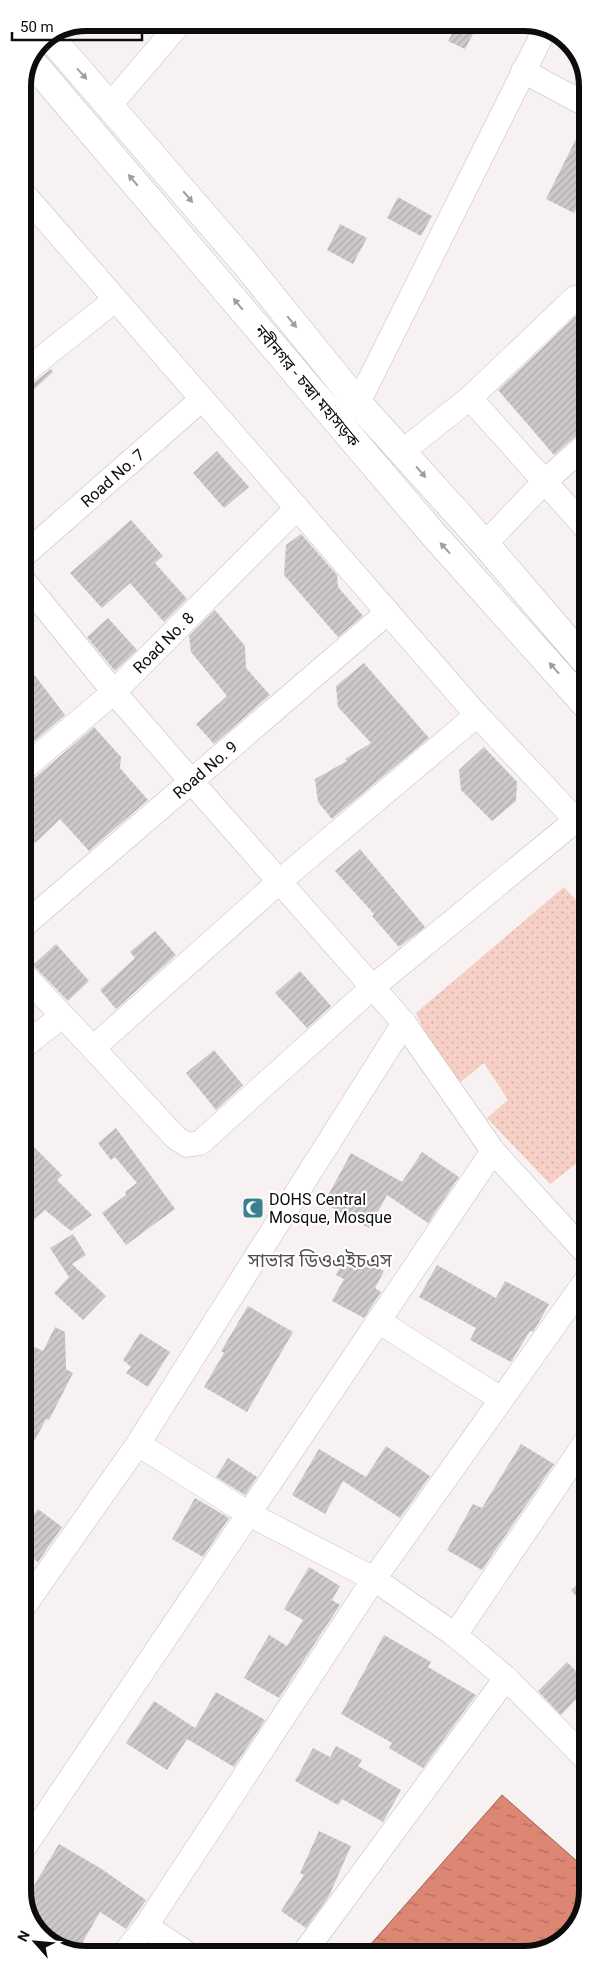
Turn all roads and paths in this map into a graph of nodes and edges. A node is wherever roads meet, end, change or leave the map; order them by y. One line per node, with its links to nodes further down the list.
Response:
1 (172, 31): 7 (street)
2 (542, 34): 5 (street)
3 (54, 42): 7 (highway, নবীনগর - চন্দ্রা মহাসড়ক, one-way to 7)
4 (35, 65): 26 (highway, নবীনগর - চন্দ্রা মহাসড়ক, one-way to 4)
5 (524, 71): 6 (street); 14 (street)
6 (579, 101)
7 (110, 105): 14 (highway, নবীনগর - চন্দ্রা মহাসড়ক, one-way to 14)
8 (31, 204): 10 (street)
9 (579, 298): 12 (street)
10 (115, 300): 11 (street); 13 (street)
11 (31, 367)
12 (470, 398): 16 (street); 17 (street)
13 (202, 400): 18 (street); 21 (street, Road No. 7)
14 (358, 403): 16 (highway, নবীনগর - চন্দ্রা মহাসড়ক)
15 (579, 450): 17 (street)
16 (403, 451): 20 (highway, নবীনগর - চন্দ্রা মহাসড়ক, one-way to 20)
17 (545, 480): 19 (street); 20 (street)
18 (297, 508): 23 (street); 25 (street, Road No. 8)
19 (579, 520)
20 (485, 544): 24 (highway, নবীনগর - চন্দ্রা মহাসড়ক)
21 (31, 549)
22 (31, 590): 25 (street)
23 (388, 612): 27 (street); 29 (street, Road No. 9)
24 (579, 654)
25 (114, 692): 28 (street, Road No. 8); 29 (street)
26 (579, 697)
27 (477, 715): 30 (street); 32 (street)
28 (31, 762)
29 (191, 781): 32 (street); 33 (street, Road No. 9)
30 (579, 814)
31 (579, 818): 35 (street)
32 (280, 881): 35 (street); 39 (street)
33 (31, 920)
34 (31, 983): 36 (street)
35 (374, 986): 37 (street); 39 (street)
36 (62, 1016): 38 (street); 39 (street)
37 (404, 1023): 40 (street); 45 (street)
38 (31, 1040)
39 (93, 1048)
40 (493, 1151): 41 (street); 43 (street)
41 (579, 1245)
42 (579, 1289): 44 (street)
43 (378, 1321): 44 (street); 47 (street)
44 (501, 1399): 48 (street)
45 (138, 1444): 47 (street); 49 (street)
46 (579, 1452): 50 (street)
47 (249, 1514): 48 (street); 53 (street)
48 (374, 1579): 50 (street); 54 (street)
49 (31, 1596)
50 (455, 1635): 51 (street)
51 (506, 1678): 52 (street); 57 (street)
52 (579, 1752)
53 (31, 1836)
54 (146, 1926): 55 (street); 56 (street)
55 (130, 1946)
56 (176, 1946)
57 (309, 1946)

